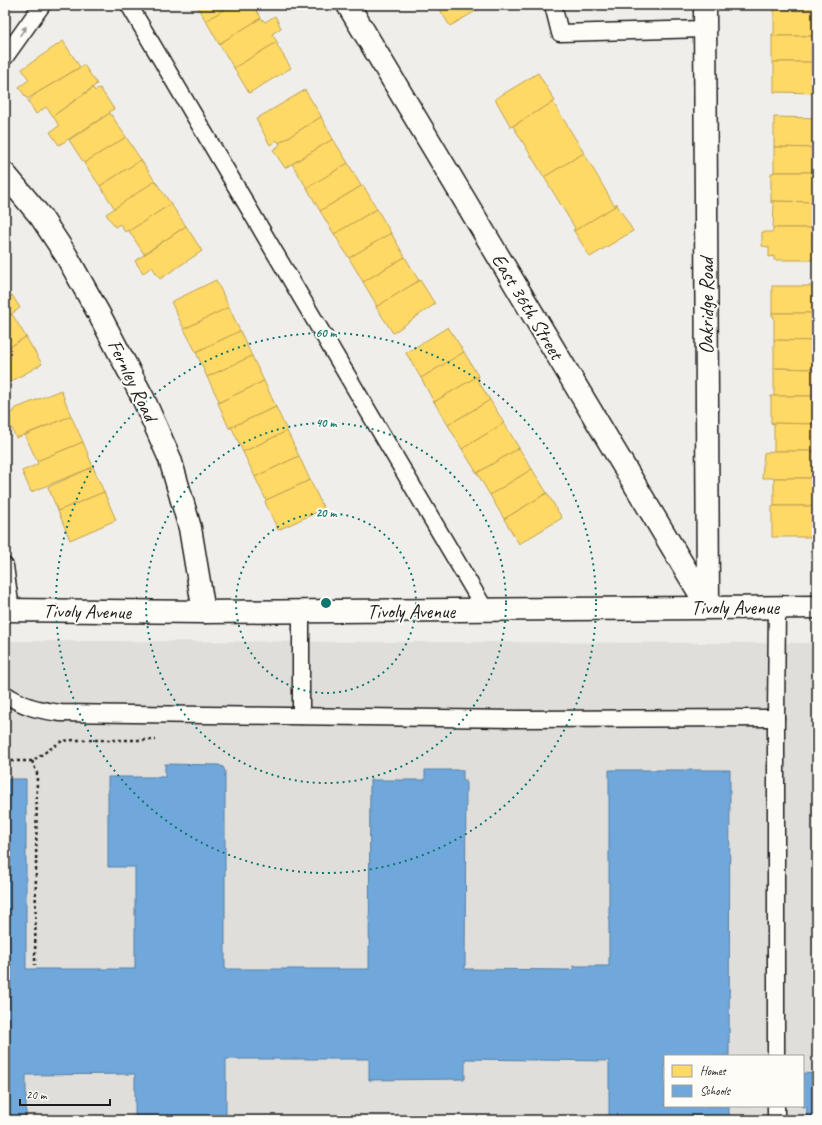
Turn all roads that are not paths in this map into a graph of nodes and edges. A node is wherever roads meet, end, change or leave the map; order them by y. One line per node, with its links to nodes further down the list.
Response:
1 (42, 5): 7 (lane, one-way to 1)
2 (129, 5): 15 (lane)
3 (348, 5): 10 (street, East 36th Street)
4 (553, 5): 6 (lane)
5 (704, 5): 6 (street, Oakridge Road)
6 (705, 30): 10 (street, Oakridge Road)
7 (5, 57)
8 (5, 174): 16 (street, Fernley Road)
9 (5, 566): 13 (lane)
10 (708, 607): 11 (street, Tivoly Avenue); 15 (street, Tivoly Avenue)
11 (777, 607): 12 (street, Tivoly Avenue); 19 (lane)
12 (817, 607)
13 (8, 610): 16 (street, Tivoly Avenue)
14 (301, 611): 15 (street, Tivoly Avenue); 16 (street, Tivoly Avenue); 18 (lane)
15 (486, 611)
16 (204, 612)
17 (5, 694): 18 (lane)
18 (301, 716): 19 (lane)
19 (776, 718): 20 (lane)
20 (776, 1055)
21 (776, 1107): 22 (lane)
22 (776, 1120)

